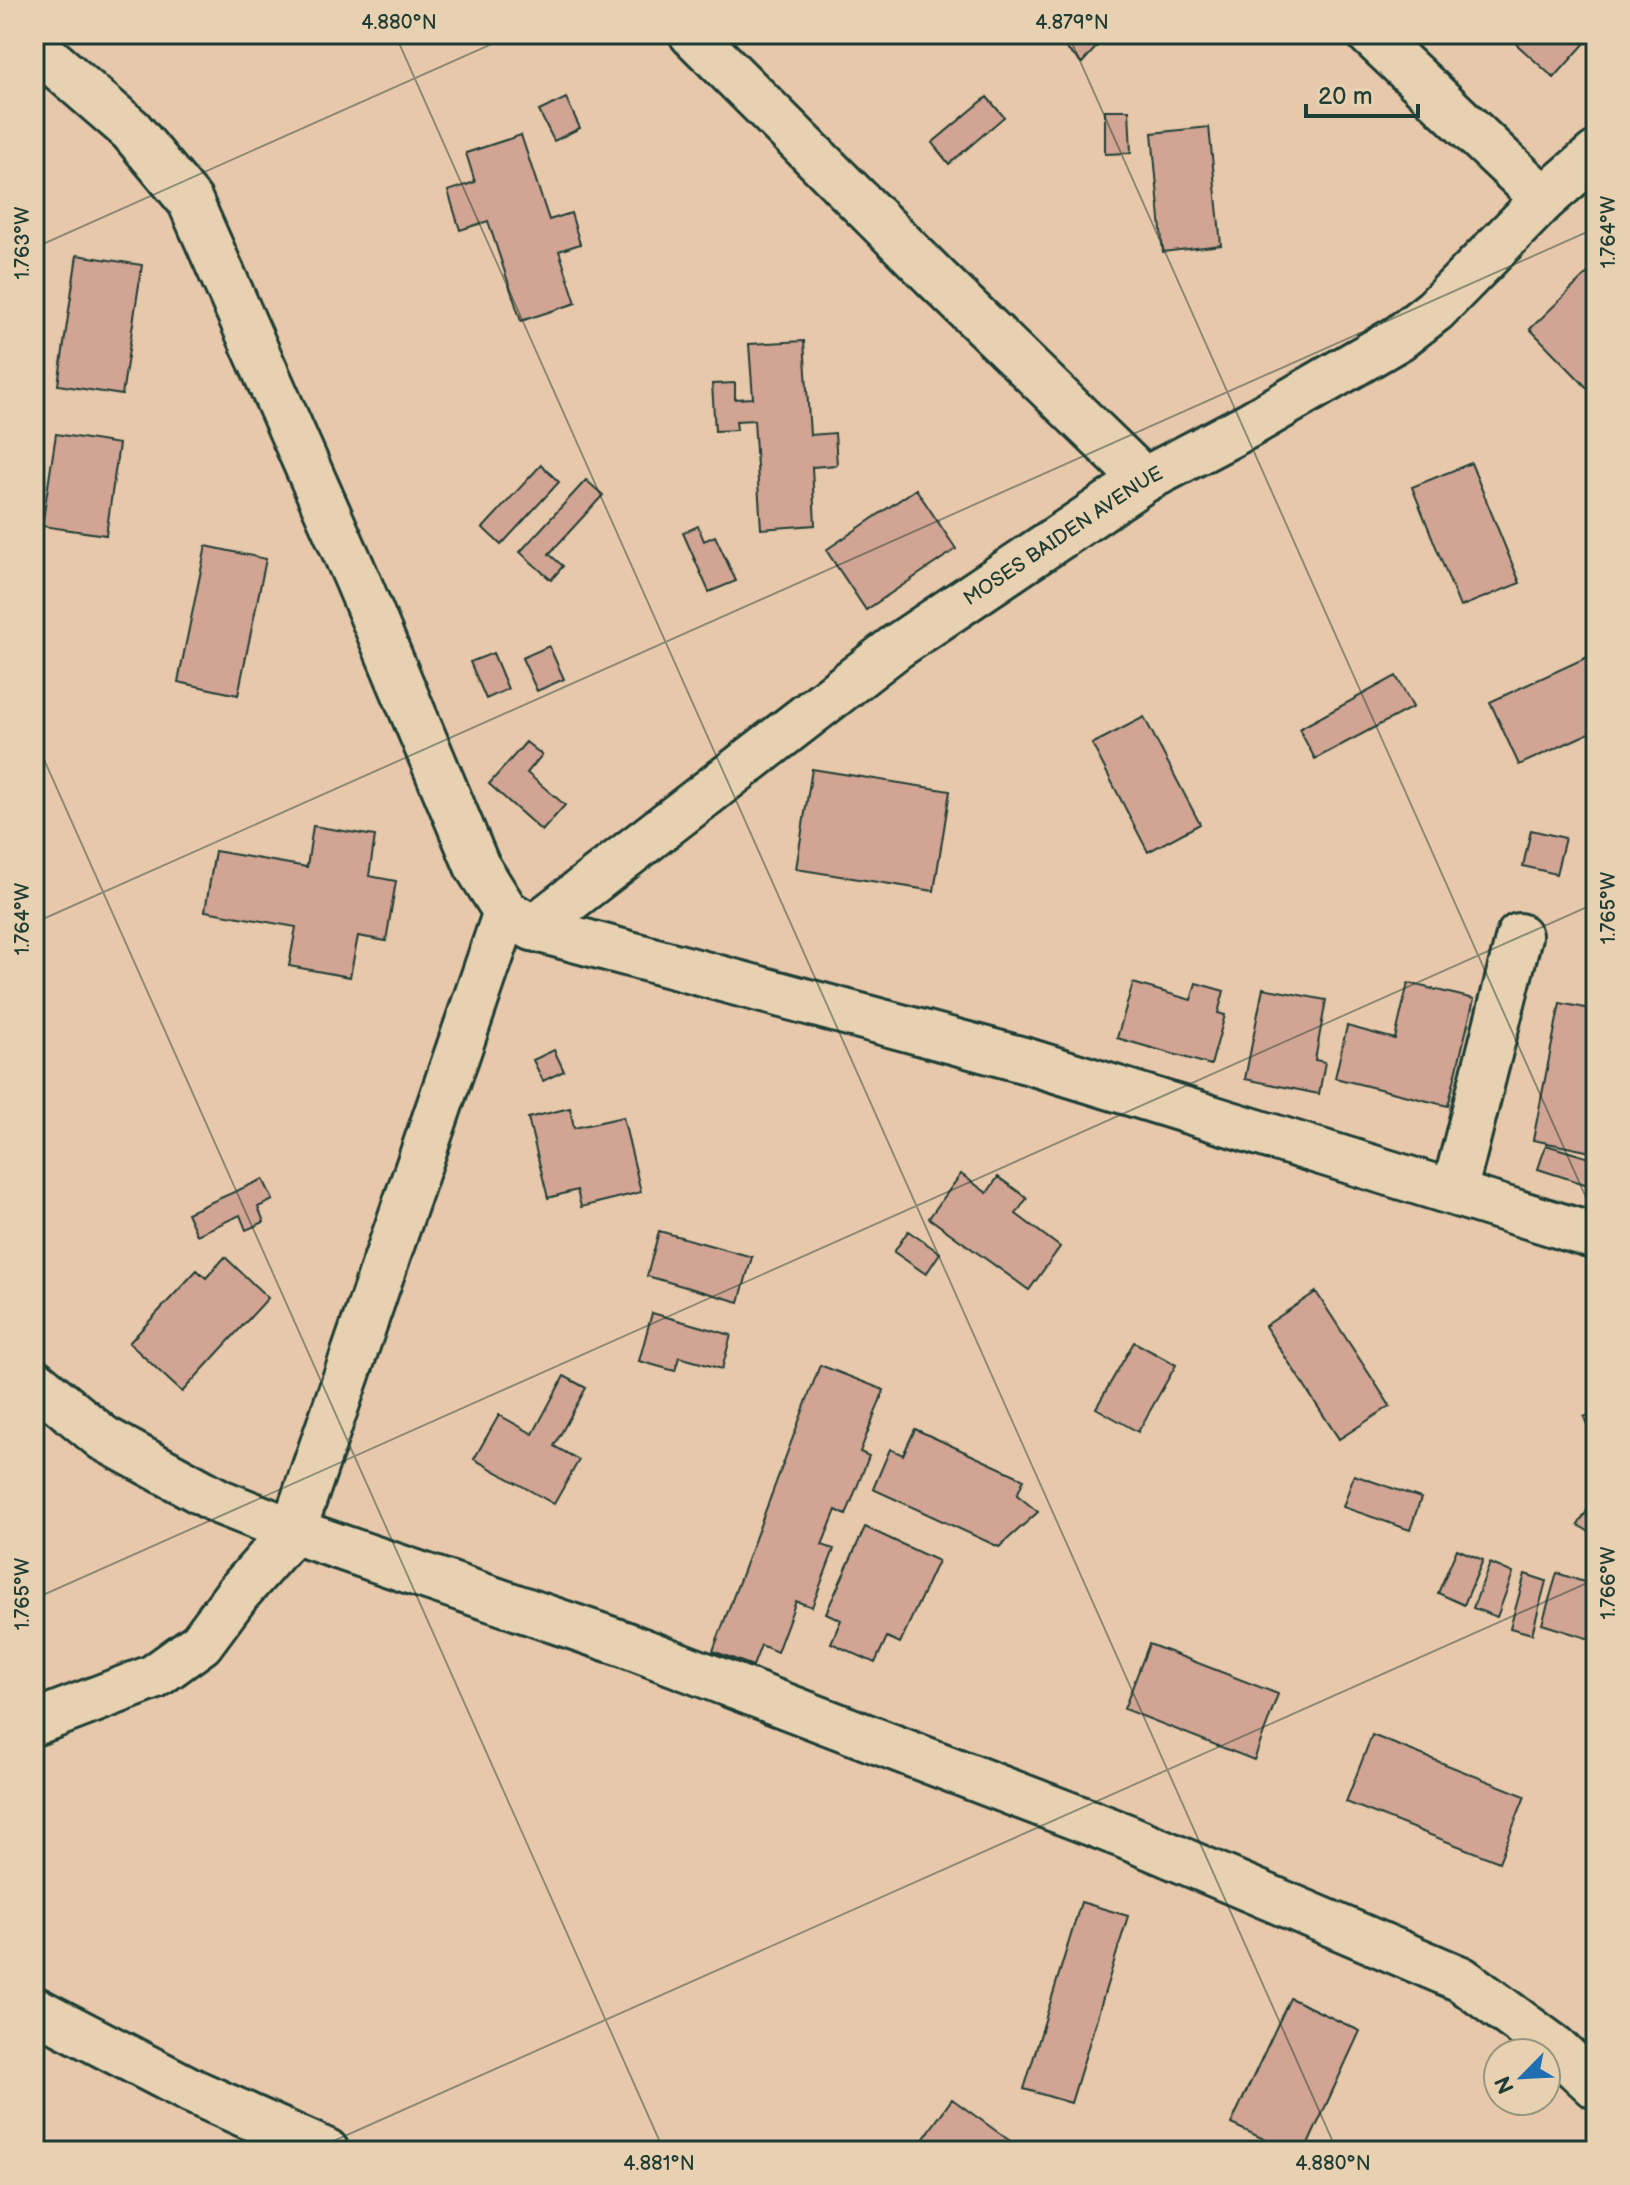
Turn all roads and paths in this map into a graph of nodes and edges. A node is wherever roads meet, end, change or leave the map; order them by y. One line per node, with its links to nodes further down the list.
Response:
1 (692, 34): 6 (street)
2 (1370, 34): 5 (street)
3 (34, 46): 7 (street)
4 (1596, 154): 5 (street, MOSES BAIDEN AVENUE)
5 (1544, 199): 6 (street, MOSES BAIDEN AVENUE)
6 (1144, 480): 7 (street, MOSES BAIDEN AVENUE)
7 (519, 920): 9 (street); 12 (street)
8 (1519, 936): 9 (street)
9 (1454, 1192): 10 (street)
10 (1596, 1237)
11 (34, 1381): 12 (street)
12 (293, 1531): 13 (street); 15 (street)
13 (34, 1723)
14 (34, 2009): 16 (street)
15 (1596, 2086)
16 (326, 2151)

